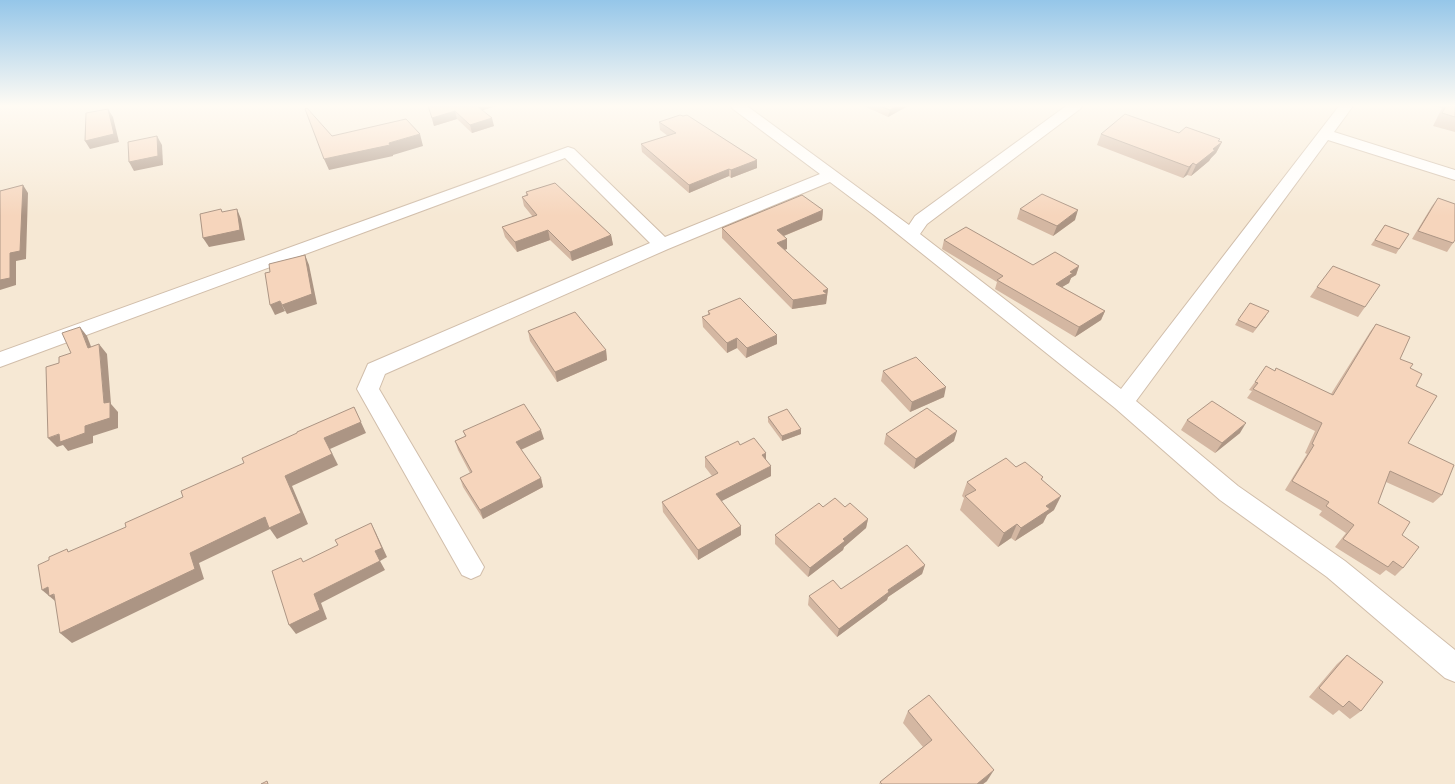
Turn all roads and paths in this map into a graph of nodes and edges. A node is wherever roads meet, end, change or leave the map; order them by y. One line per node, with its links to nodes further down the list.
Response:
1 (787, 143): 6 (street)
2 (1026, 143): 7 (street)
3 (1319, 143): 10 (street)
4 (1353, 143): 5 (street)
5 (1455, 175)
6 (832, 176): 7 (street); 8 (street)
7 (910, 235): 10 (street)
8 (662, 245): 9 (street); 11 (street)
9 (0, 360)
10 (1122, 402): 12 (street)
11 (471, 567)
12 (1455, 668)

